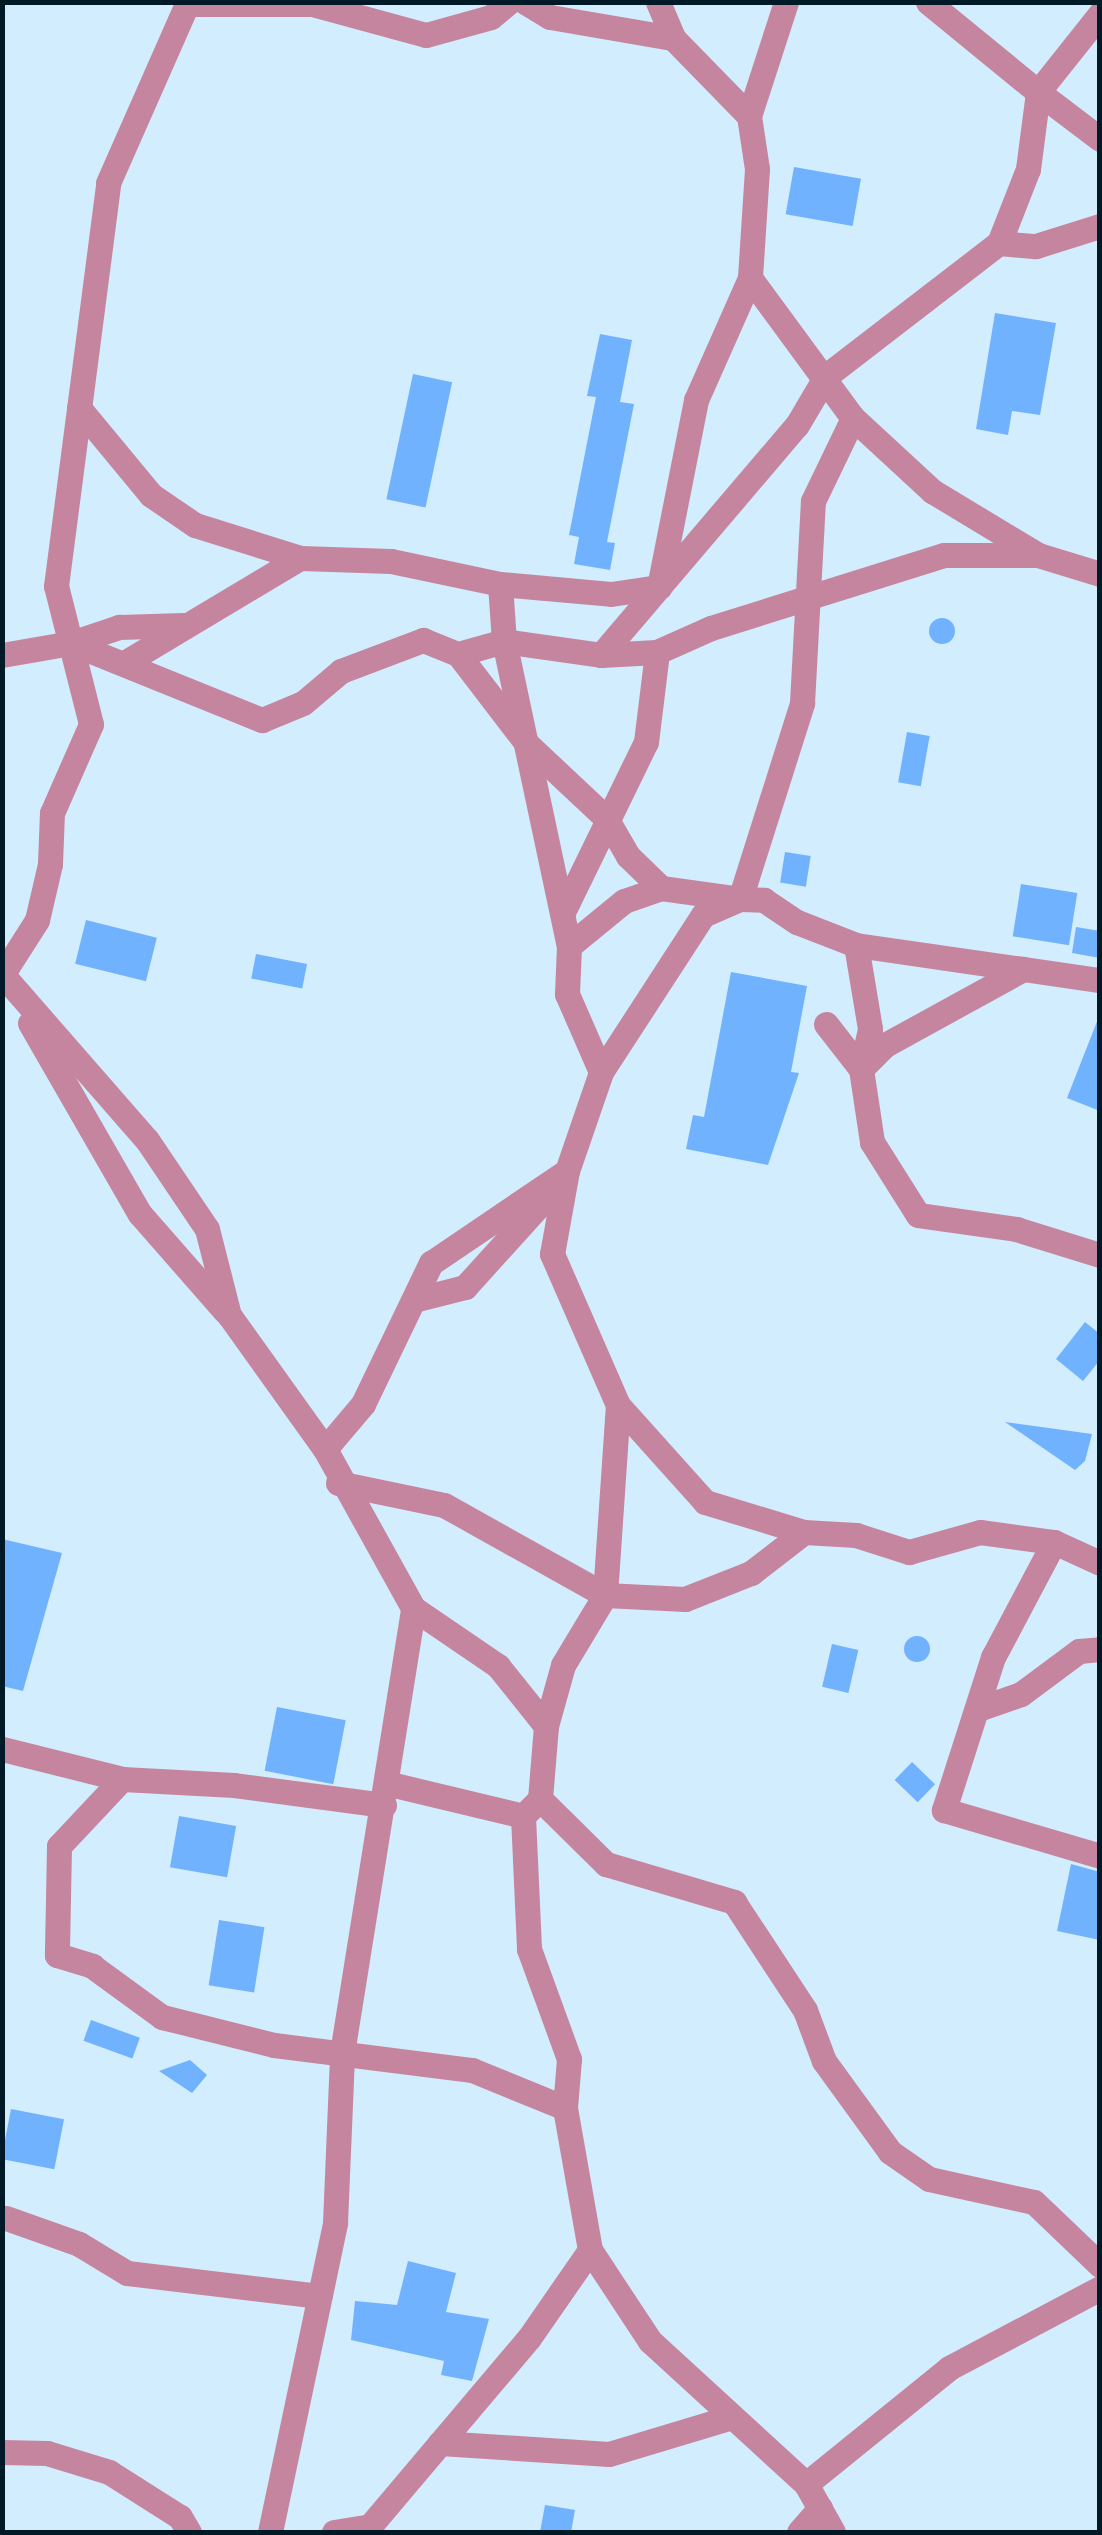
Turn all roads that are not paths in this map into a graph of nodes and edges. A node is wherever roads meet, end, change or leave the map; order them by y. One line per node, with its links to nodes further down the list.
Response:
1 (509, 2): 6 (street)
2 (525, 2): 8 (street)
3 (658, 2): 8 (street)
4 (786, 2): 10 (street)
5 (928, 2): 9 (street)
6 (188, 3): 16 (street)
7 (1100, 14): 9 (street)
8 (672, 38): 10 (street)
9 (1038, 92): 11 (street); 13 (street)
10 (748, 116): 14 (street)
11 (1100, 139)
12 (1100, 226): 13 (street)
13 (999, 243): 15 (street)
14 (750, 278): 15 (street); 22 (street)
15 (826, 376): 17 (street); 22 (street)
16 (79, 408): 19 (street); 26 (street)
17 (852, 418): 18 (street); 23 (street)
18 (1038, 555): 20 (street); 23 (street)
19 (300, 558): 21 (street); 24 (street)
20 (1100, 574)
21 (500, 584): 22 (street); 25 (street)
22 (659, 588): 30 (street)
23 (807, 600): 27 (street); 35 (street)
24 (186, 625): 26 (street); 31 (street)
25 (504, 641): 28 (street); 30 (street); 32 (street)
26 (71, 643): 29 (street); 31 (street); 40 (street)
27 (657, 652): 30 (street); 33 (street)
28 (458, 654): 31 (street); 32 (street)
29 (2, 655)
30 (601, 655)
31 (126, 662)
32 (527, 744): 33 (street); 36 (street)
33 (606, 818): 34 (street); 36 (street)
34 (661, 888): 35 (street); 38 (street)
35 (740, 899): 37 (street); 44 (street)
36 (563, 912): 38 (street)
37 (856, 945): 39 (street); 43 (street)
38 (568, 946): 44 (street)
39 (1023, 969): 41 (street); 43 (street)
40 (3, 975): 48 (street); 48 (street)
41 (1100, 980)
42 (826, 1024): 43 (street)
43 (861, 1069): 46 (street)
44 (601, 1072): 45 (street)
45 (567, 1171): 47 (street); 47 (street); 49 (street)
46 (1100, 1255)
47 (414, 1300): 50 (street)
48 (229, 1315): 50 (street)
49 (618, 1405): 52 (street); 55 (street)
50 (325, 1449): 51 (street)
51 (338, 1483): 55 (street); 56 (street)
52 (804, 1532): 53 (street); 55 (street)
53 (1054, 1542): 54 (street); 58 (street)
54 (1100, 1563)
55 (606, 1595): 59 (street)
56 (413, 1608): 59 (street); 62 (street)
57 (1100, 1648): 58 (street)
58 (981, 1708): 64 (street)
59 (546, 1726): 63 (street)
60 (2, 1750): 61 (street)
61 (122, 1779): 62 (street); 65 (street)
62 (385, 1794): 63 (street); 65 (street)
63 (531, 1808): 66 (street); 69 (street)
64 (1100, 1856)
65 (342, 2053): 66 (street); 71 (street)
66 (565, 2108): 68 (street)
67 (6, 2218): 71 (street)
68 (590, 2250): 72 (street); 73 (street)
69 (1100, 2265)
70 (1100, 2288): 75 (street)
71 (320, 2296): 78 (street)
72 (728, 2418): 73 (street); 75 (street)
73 (440, 2443): 79 (street)
74 (2, 2452): 77 (street)
75 (806, 2484): 76 (street)
76 (820, 2508): 80 (street); 81 (street)
77 (189, 2532)
78 (270, 2532)
79 (334, 2532)
80 (799, 2532)
81 (834, 2532)

